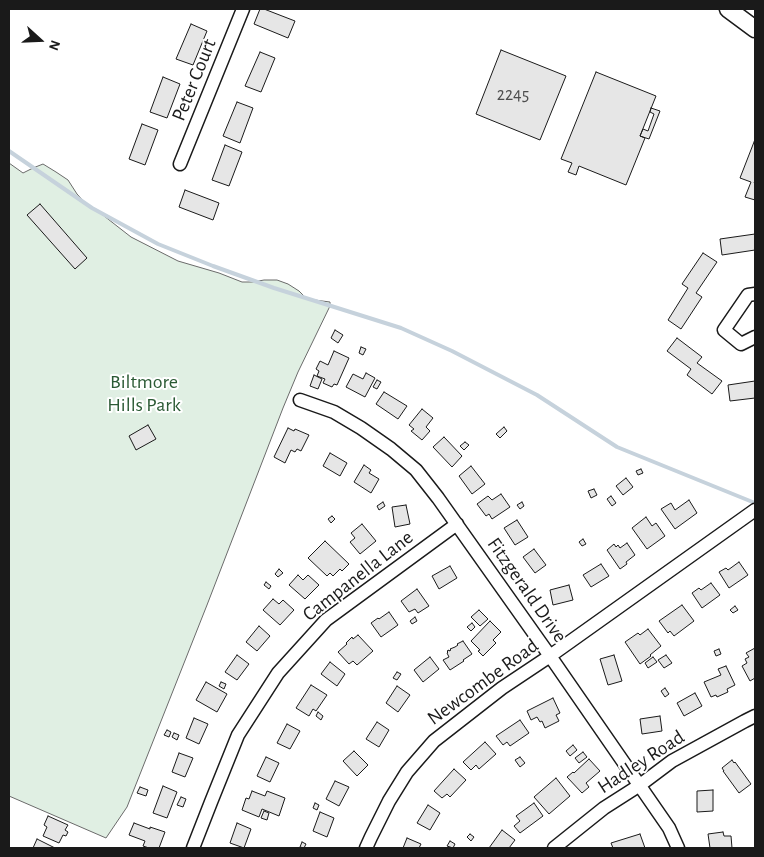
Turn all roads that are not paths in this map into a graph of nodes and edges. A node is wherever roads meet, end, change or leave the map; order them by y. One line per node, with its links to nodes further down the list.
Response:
1 (243, 9): 4 (street, Peter Court)
2 (728, 9): 3 (main road)
3 (755, 28)
4 (180, 164)
5 (755, 294): 6 (street)
6 (755, 337)
7 (300, 400): 9 (street, Fitzgerald Drive)
8 (755, 510): 10 (street, Newcombe Road)
9 (457, 524): 10 (street, Fitzgerald Drive); 13 (street, Campanella Lane)
10 (550, 656): 12 (street, Fitzgerald Drive); 14 (street, Newcombe Road)
11 (755, 716): 12 (street, Hadley Road)
12 (640, 785): 15 (street, Hadley Road); 16 (street, Fitzgerald Drive)
13 (194, 848)
14 (366, 848)
15 (554, 848)
16 (678, 848)

